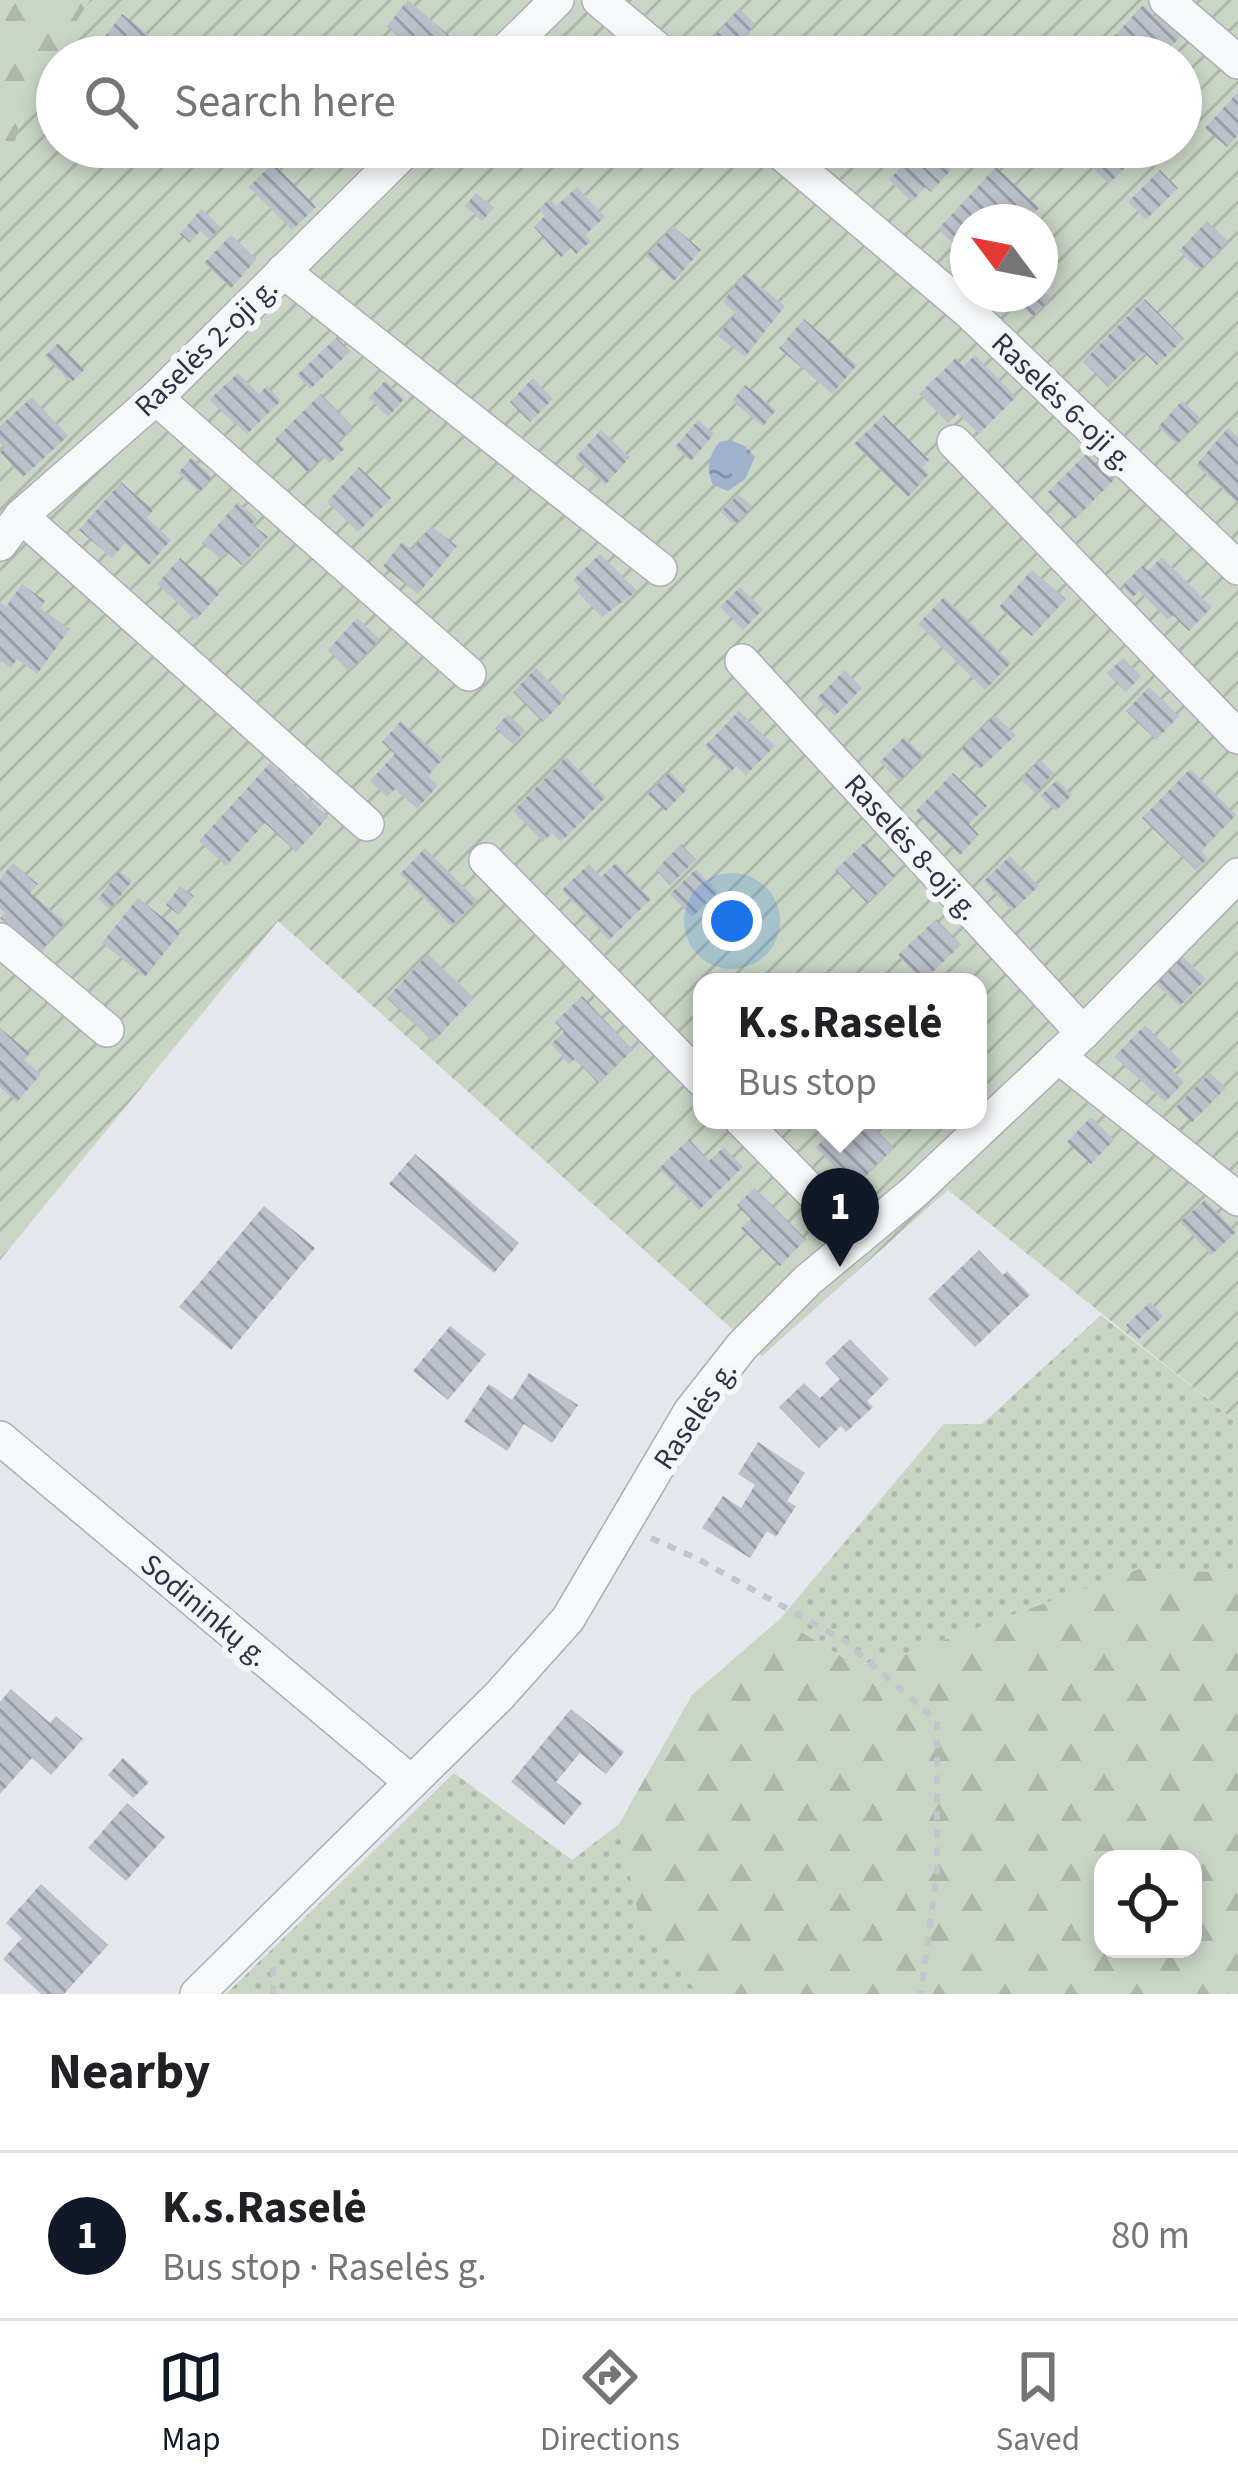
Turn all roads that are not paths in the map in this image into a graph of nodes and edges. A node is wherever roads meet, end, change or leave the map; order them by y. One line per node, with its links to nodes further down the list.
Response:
1 (557, 0): 4 (street)
2 (599, 0): 5 (street)
3 (1166, 0): 6 (street)
4 (521, 36)
5 (642, 36)
6 (1238, 62)
7 (388, 168): 9 (street, Raselės 2-oji g.)
8 (799, 168): 14 (street, Raselės 6-oji g.)
9 (283, 271): 10 (street, Raselės 2-oji g.); 15 (street)
10 (156, 398): 12 (street, Raselės 2-oji g.); 17 (street)
11 (954, 442): 18 (street)
12 (21, 516): 13 (street, Raselės 2-oji g.); 19 (street)
13 (0, 544)
14 (1238, 568)
15 (661, 569)
16 (742, 661): 24 (street, Raselės 8-oji g.)
17 (469, 674)
18 (1238, 737)
19 (368, 824)
20 (486, 860): 25 (street)
21 (1238, 875): 24 (street, Raselės g.)
22 (0, 940): 23 (street)
23 (107, 1030)
24 (1071, 1044): 26 (street, Raselės g.); 29 (street, Raselės 8-oji g.)
25 (693, 1071)
26 (987, 1123)
27 (751, 1129): 30 (street)
28 (981, 1129): 30 (street, Raselės g.)
29 (1238, 1199)
30 (858, 1239): 32 (street, Raselės g.)
31 (0, 1438): 32 (street, Sodininkų g.)
32 (411, 1782): 33 (street, Raselės g.)
33 (197, 1994)

